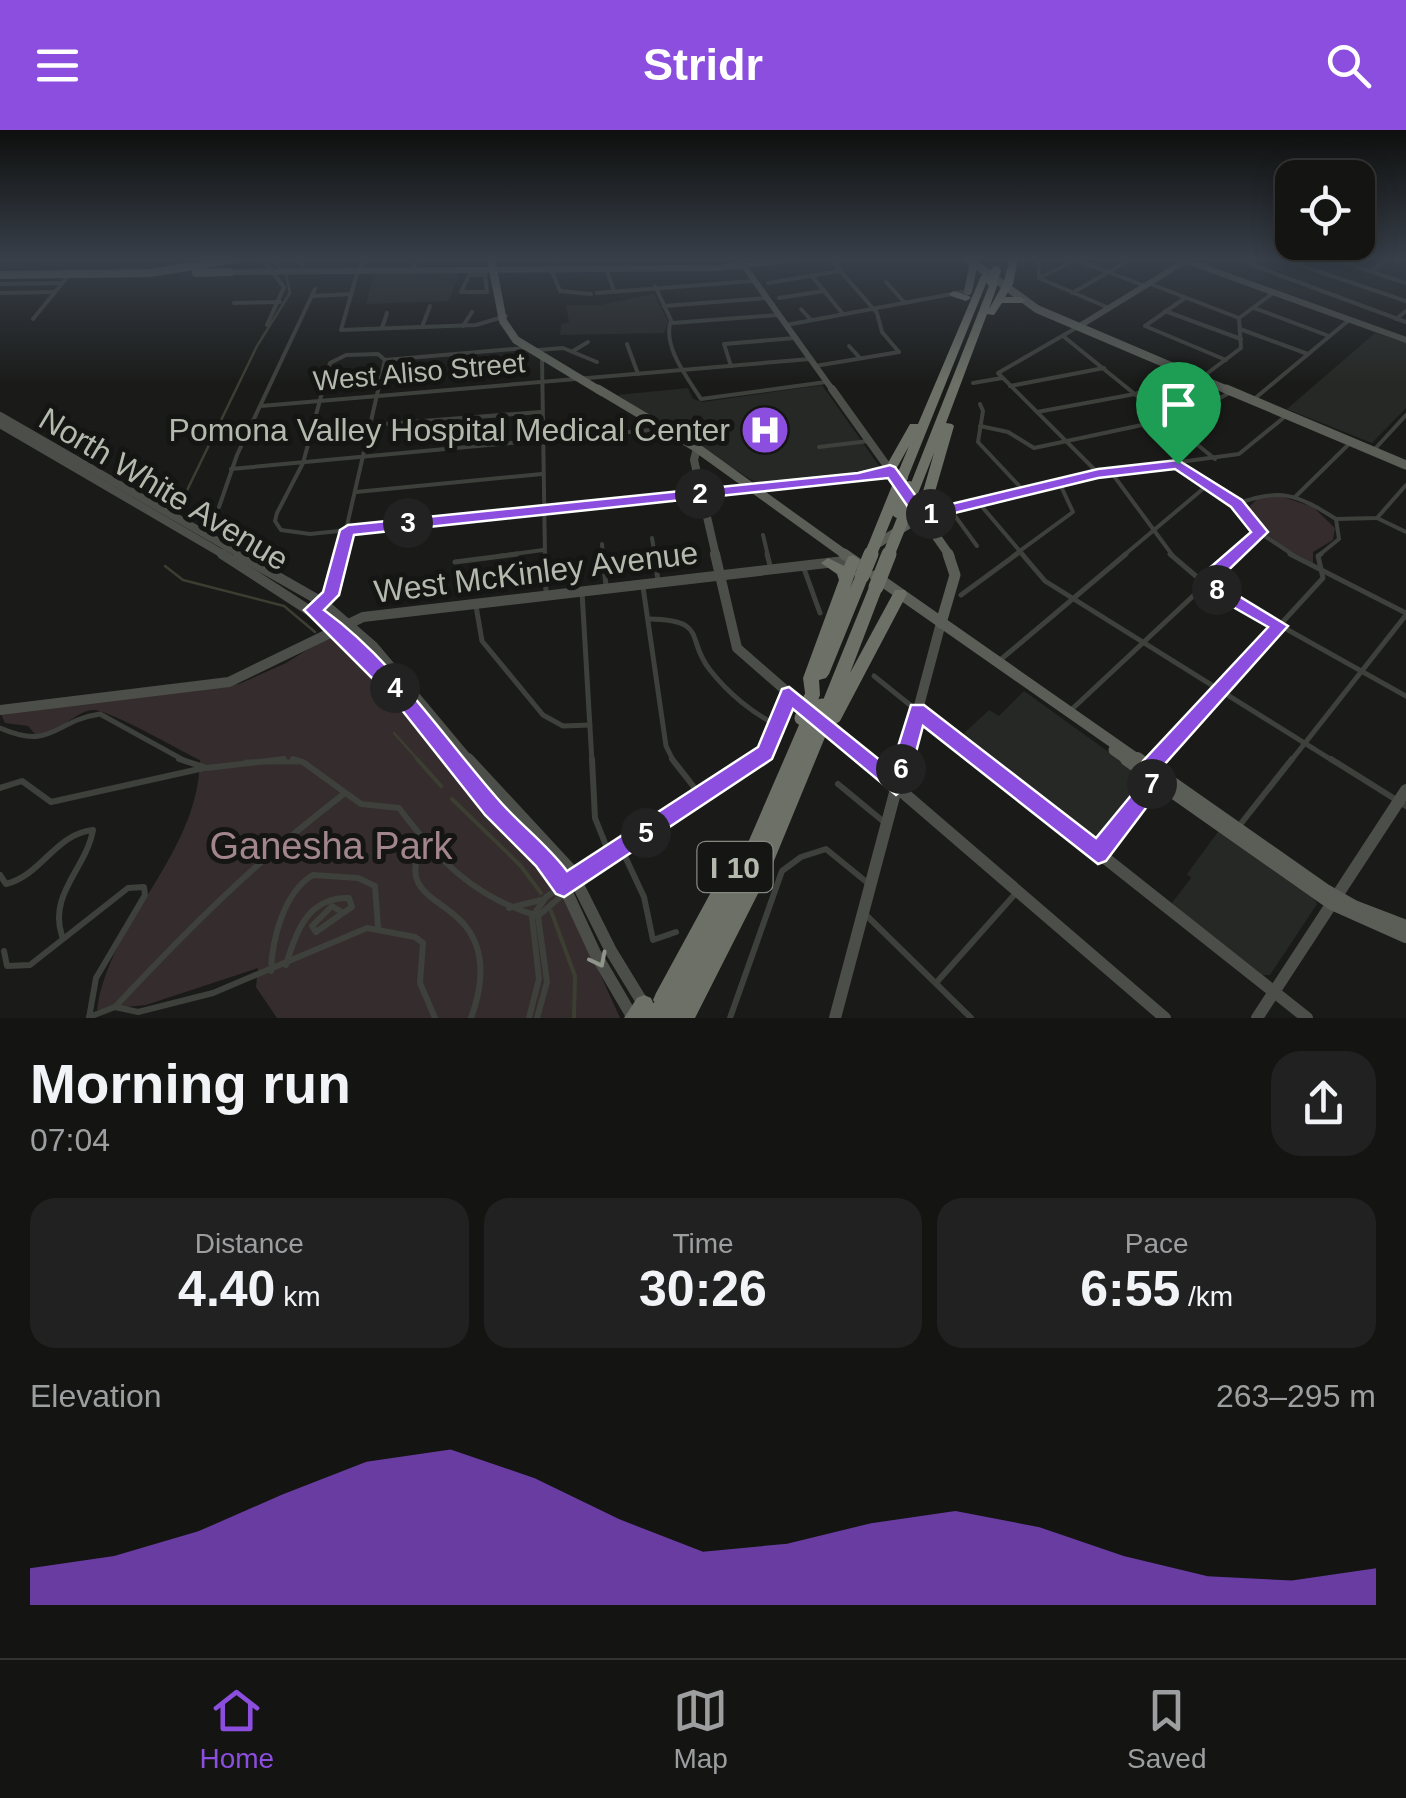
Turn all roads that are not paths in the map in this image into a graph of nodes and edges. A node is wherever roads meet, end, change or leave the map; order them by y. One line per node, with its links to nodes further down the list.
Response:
1 (47, 300): 44 (street)
2 (310, 300): 93 (street)
3 (350, 300): 53 (street)
4 (502, 300): 41 (main road)
5 (661, 300): 30 (street)
6 (736, 300): 30 (street)
7 (769, 300): 40 (main road)
8 (832, 300): 39 (street)
9 (867, 300): 31 (street)
10 (903, 300): 28 (street)
11 (919, 300): 28 (street)
12 (965, 300): 73 (highway)
13 (974, 300): 73 (highway, I 10)
14 (974, 300): 118 (highway)
15 (980, 300): 78 (highway, I 10)
16 (998, 300): 78 (highway)
17 (1022, 300): 52 (main road)
18 (1030, 300): 52 (main road)
19 (1090, 300): 32 (street)
20 (1121, 300): 32 (main road)
21 (1182, 300): 37 (street)
22 (1192, 300): 42 (street)
23 (1263, 300): 33 (street)
24 (1297, 300): 46 (main road)
25 (1351, 300): 43 (street)
26 (280, 302): 27 (street); 49 (street)
27 (234, 303)
28 (905, 303): 31 (street)
29 (430, 306): 54 (street)
30 (664, 306): 48 (street)
31 (874, 308): 39 (street); 68 (street, West Aliso Street)
32 (1109, 308): 52 (main road)
33 (1254, 308): 42 (street); 57 (street)
34 (801, 309): 45 (street)
35 (1406, 311): 43 (street)
36 (472, 312): 51 (street)
37 (1165, 312): 59 (street); 70 (street)
38 (386, 313): 53 (street)
39 (843, 314): 45 (street)
40 (779, 315): 48 (street); 50 (main road)
41 (504, 316): 51 (street); 63 (main road); 66 (main road)
42 (1239, 318): 55 (street)
43 (1396, 318): 47 (street)
44 (33, 319)
45 (811, 320): 50 (street)
46 (1349, 320): 57 (street); 60 (main road)
47 (1406, 322)
48 (672, 323): 76 (street)
49 (267, 324)
50 (786, 324): 58 (main road)
51 (462, 326): 54 (street)
52 (1079, 326): 56 (street); 77 (main road)
53 (382, 328): 54 (street)
54 (422, 328)
55 (1240, 329): 59 (street); 67 (street)
56 (1063, 336): 75 (street); 80 (street)
57 (1329, 336): 67 (street)
58 (795, 338): 72 (main road); 74 (street)
59 (1242, 339): 70 (street)
60 (1406, 340)
61 (588, 342): 65 (street)
62 (626, 344): 79 (street)
63 (523, 345): 66 (main road); 69 (street)
64 (849, 346): 68 (street)
65 (574, 351): 66 (street); 71 (street)
66 (540, 353): 82 (main road); 83 (street)
67 (1308, 354): 90 (street)
68 (860, 358): 72 (street, West Aliso Street)
69 (384, 360): 89 (street); 91 (street)
70 (1226, 360): 81 (street)
71 (597, 362)
72 (812, 362): 74 (street, West Aliso Street); 84 (main road)
73 (946, 363): 118 (highway, I 10)
74 (732, 366): 76 (street, West Aliso Street)
75 (1104, 368): 86 (street); 88 (street)
76 (682, 370): 79 (street, West Aliso Street); 84 (street)
77 (1187, 371): 81 (main road); 88 (street)
78 (962, 372): 118 (highway, I 10); 133 (highway)
79 (638, 374): 82 (street, West Aliso Street)
80 (1000, 376): 85 (street); 86 (street)
81 (1202, 377): 87 (main road)
82 (582, 378): 83 (street, West Aliso Street); 103 (main road)
83 (541, 382): 89 (street, West Aliso Street); 94 (street)
84 (826, 382): 105 (main road)
85 (973, 383)
86 (1010, 386): 95 (street)
87 (1233, 390): 90 (main road); 99 (street)
88 (1135, 394): 95 (street); 99 (street)
89 (377, 396): 91 (street, West Aliso Street); 101 (street)
90 (1254, 399): 96 (main road); 107 (main road)
91 (323, 400): 93 (street, West Aliso Street); 113 (street)
92 (980, 404): 102 (street)
93 (261, 406): 116 (street)
94 (541, 412): 101 (street); 104 (street)
95 (1037, 412): 106 (street)
96 (1287, 415): 107 (main road); 112 (street)
97 (1406, 415): 110 (street)
98 (0, 416): 165 (main road, North White Avenue)
99 (1169, 421): 106 (street); 112 (street)
100 (0, 424): 167 (main road, North White Avenue)
101 (371, 425): 111 (street)
102 (980, 426): 106 (street); 125 (street)
103 (664, 428): 104 (street); 109 (main road)
104 (542, 440): 111 (street); 120 (street)
105 (869, 441): 108 (street); 118 (main road)
106 (1066, 441): 119 (street)
107 (1352, 441): 110 (main road); 128 (street)
108 (819, 446)
109 (697, 448): 124 (main road); 127 (main road)
110 (1374, 450): 115 (main road)
111 (364, 457): 113 (street); 126 (street)
112 (1215, 459): 114 (street)
113 (303, 462): 116 (street); 137 (street)
114 (1178, 464): 117 (street); 122 (street)
115 (1406, 464)
116 (232, 470): 131 (street)
117 (1110, 472): 119 (street); 138 (street)
118 (900, 473): 124 (street); 133 (main road); 155 (highway, I 10, bridge)
119 (1098, 473): 121 (street)
120 (542, 474): 126 (street); 132 (street)
121 (1059, 482): 125 (street); 146 (street)
122 (1210, 484): 130 (street); 138 (street)
123 (1406, 485): 135 (street)
124 (754, 488): 127 (street); 147 (main road)
125 (1024, 490): 129 (street)
126 (356, 492): 137 (street)
127 (701, 494): 132 (street); 153 (main road)
128 (1294, 497): 130 (street); 136 (street)
129 (978, 502): 134 (street); 146 (street)
130 (1237, 504): 139 (street)
131 (219, 507)
132 (543, 508): 137 (street); 145 (street)
133 (925, 510): 134 (highway); 147 (main road); 172 (main road)
134 (945, 510): 144 (street)
135 (1377, 518): 136 (street); 140 (street)
136 (1336, 520): 152 (street)
137 (348, 530): 165 (street)
138 (1154, 532): 157 (street); 164 (street)
139 (1260, 532): 152 (street); 157 (street)
140 (1406, 532)
141 (762, 535): 151 (street)
142 (652, 538): 156 (street)
143 (602, 544): 159 (street)
144 (977, 546)
145 (543, 550): 148 (street); 163 (street)
146 (1019, 554): 162 (street); 164 (street)
147 (853, 560): 149 (main road, West McKinley Avenue); 154 (highway); 161 (main road)
148 (455, 562)
149 (828, 563): 150 (main road, West McKinley Avenue); 154 (highway)
150 (803, 566): 151 (main road, West McKinley Avenue); 168 (street)
151 (772, 569): 153 (main road, West McKinley Avenue)
152 (1322, 571): 169 (street); 173 (street)
153 (720, 575): 156 (main road, West McKinley Avenue); 179 (main road)
154 (845, 579): 181 (highway)
155 (870, 582): 181 (highway, I 10); 181 (highway, I 10)
156 (658, 583): 158 (main road, West McKinley Avenue)
157 (1204, 583): 173 (street); 174 (street)
158 (643, 585): 159 (main road, West McKinley Avenue); 170 (street)
159 (607, 589): 160 (main road, West McKinley Avenue)
160 (582, 592): 163 (main road, West McKinley Avenue); 185 (street)
161 (900, 594): 172 (main road); 181 (highway)
162 (961, 595)
163 (546, 596): 166 (main road, West McKinley Avenue)
164 (1073, 600): 174 (street); 175 (street)
165 (322, 602): 167 (street); 171 (main road, North White Avenue)
166 (476, 604): 171 (main road, West McKinley Avenue); 185 (street)
167 (312, 610): 171 (main road, North White Avenue)
168 (820, 613)
169 (1406, 614): 176 (street)
170 (649, 619): 186 (street); 196 (street)
171 (341, 625): 182 (main road, West McKinley Avenue); 205 (main road, North White Avenue)
172 (945, 626): 175 (main road); 183 (main road); 191 (main road)
173 (1280, 626): 176 (street); 178 (street)
174 (1142, 642): 178 (street); 184 (street)
175 (999, 661): 184 (main road)
176 (1360, 670): 180 (street); 189 (street)
177 (874, 676): 183 (street)
178 (1218, 689): 189 (street); 191 (street)
179 (789, 694): 186 (street); 193 (main road)
180 (1406, 696)
181 (820, 705): 187 (highway); 187 (highway, I 10, bridge)
182 (0, 710)
183 (918, 710): 193 (main road); 202 (main road)
184 (1070, 711): 191 (main road)
185 (590, 725): 203 (street)
186 (779, 726): 196 (street)
187 (812, 726): 225 (highway, I 10)
188 (0, 728): 190 (street)
189 (1304, 743): 197 (street); 199 (street)
190 (207, 768): 194 (street); 195 (street)
191 (1153, 773): 199 (main road); 202 (street); 209 (main road)
192 (838, 784): 198 (street)
193 (896, 786): 198 (main road); 207 (main road)
194 (0, 788)
195 (345, 793): 200 (street); 224 (street)
196 (701, 796): 201 (street)
197 (1403, 799): 209 (main road)
198 (886, 824): 206 (main road)
199 (1238, 828): 209 (main road)
200 (424, 842): 210 (street); 229 (street)
201 (622, 850): 203 (street); 216 (street)
202 (1098, 853): 223 (main road)
203 (611, 858): 205 (street)
204 (0, 875): 217 (street)
205 (571, 885): 208 (street); 213 (street); 225 (main road)
206 (870, 885): 211 (main road); 232 (street)
207 (1018, 891): 222 (street); 234 (main road)
208 (544, 899): 210 (street); 213 (street)
209 (1334, 900): 214 (main road); 218 (main road); 223 (main road)
210 (509, 908): 213 (street)
211 (862, 911): 222 (street); 233 (main road)
212 (344, 914): 220 (street)
213 (534, 916): 230 (street); 231 (street)
214 (1406, 927)
215 (378, 929): 220 (street); 221 (street); 228 (street)
216 (676, 932)
217 (62, 936): 219 (street); 227 (street)
218 (1406, 936)
219 (4, 951)
220 (286, 964): 221 (street)
221 (271, 971): 224 (street)
222 (936, 983): 226 (street)
223 (1274, 992): 235 (main road); 236 (main road)
224 (115, 1007): 227 (street)
225 (657, 1016)
226 (968, 1017)
227 (89, 1018)
228 (435, 1018)
229 (471, 1018)
230 (528, 1018)
231 (537, 1018)
232 (730, 1018)
233 (834, 1018)
234 (1165, 1018)
235 (1258, 1018)
236 (1306, 1018)

